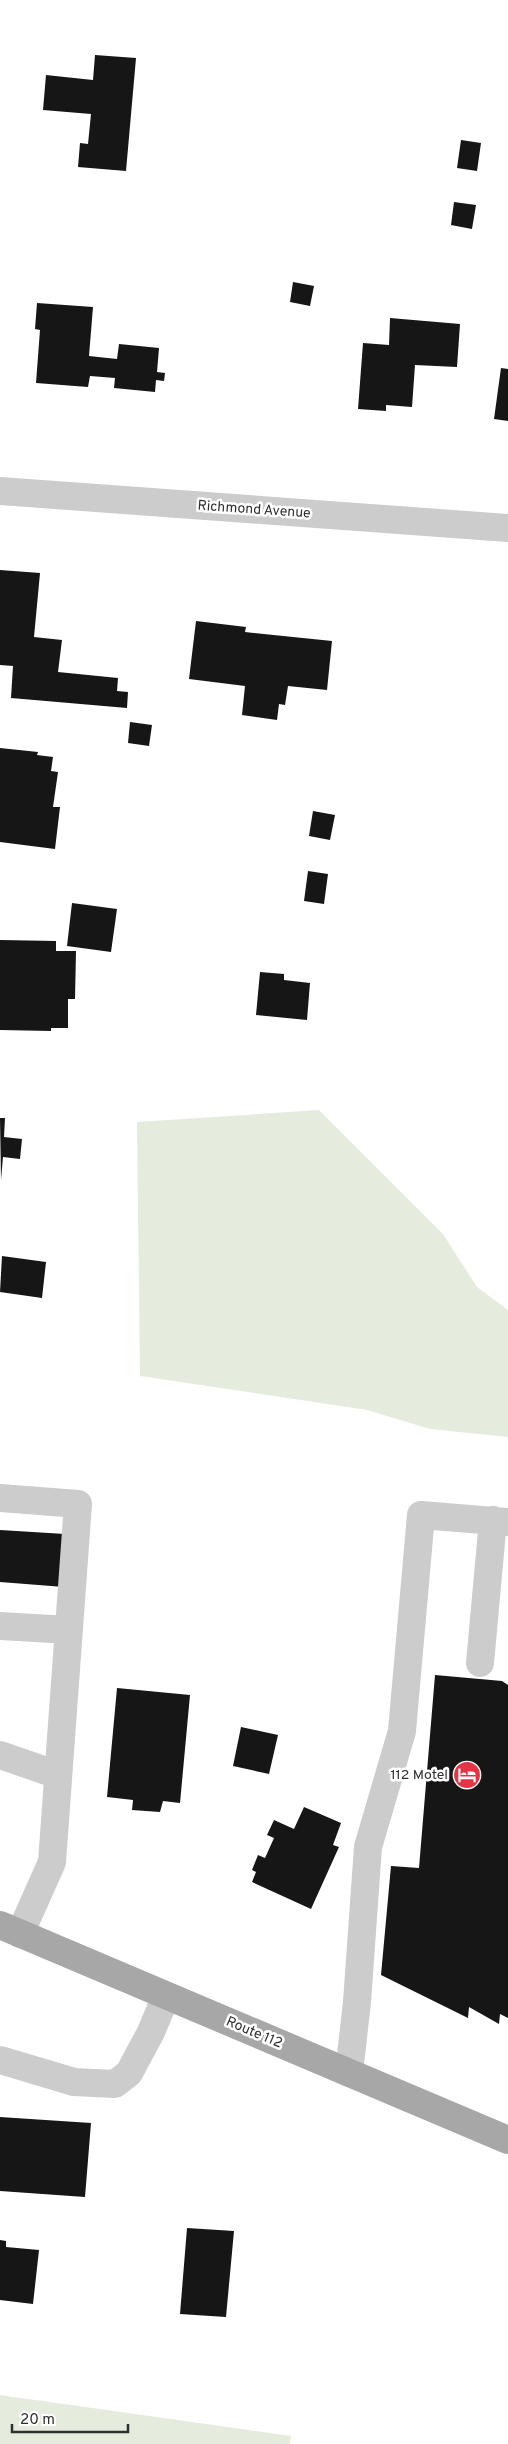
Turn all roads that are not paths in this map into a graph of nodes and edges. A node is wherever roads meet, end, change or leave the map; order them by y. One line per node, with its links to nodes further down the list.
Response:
1 (0, 491): 2 (street, Richmond Avenue)
2 (508, 528)
3 (0, 1498): 6 (street)
4 (500, 1521): 7 (street); 13 (street)
5 (0, 1626): 6 (street)
6 (69, 1630): 9 (street)
7 (480, 1663)
8 (0, 1755): 9 (street)
9 (58, 1775): 10 (street)
10 (10, 1930): 11 (main road, Route 112)
11 (166, 1996): 12 (street); 13 (main road, Route 112)
12 (0, 2060)
13 (349, 2073): 14 (main road, Route 112)
14 (508, 2140)

